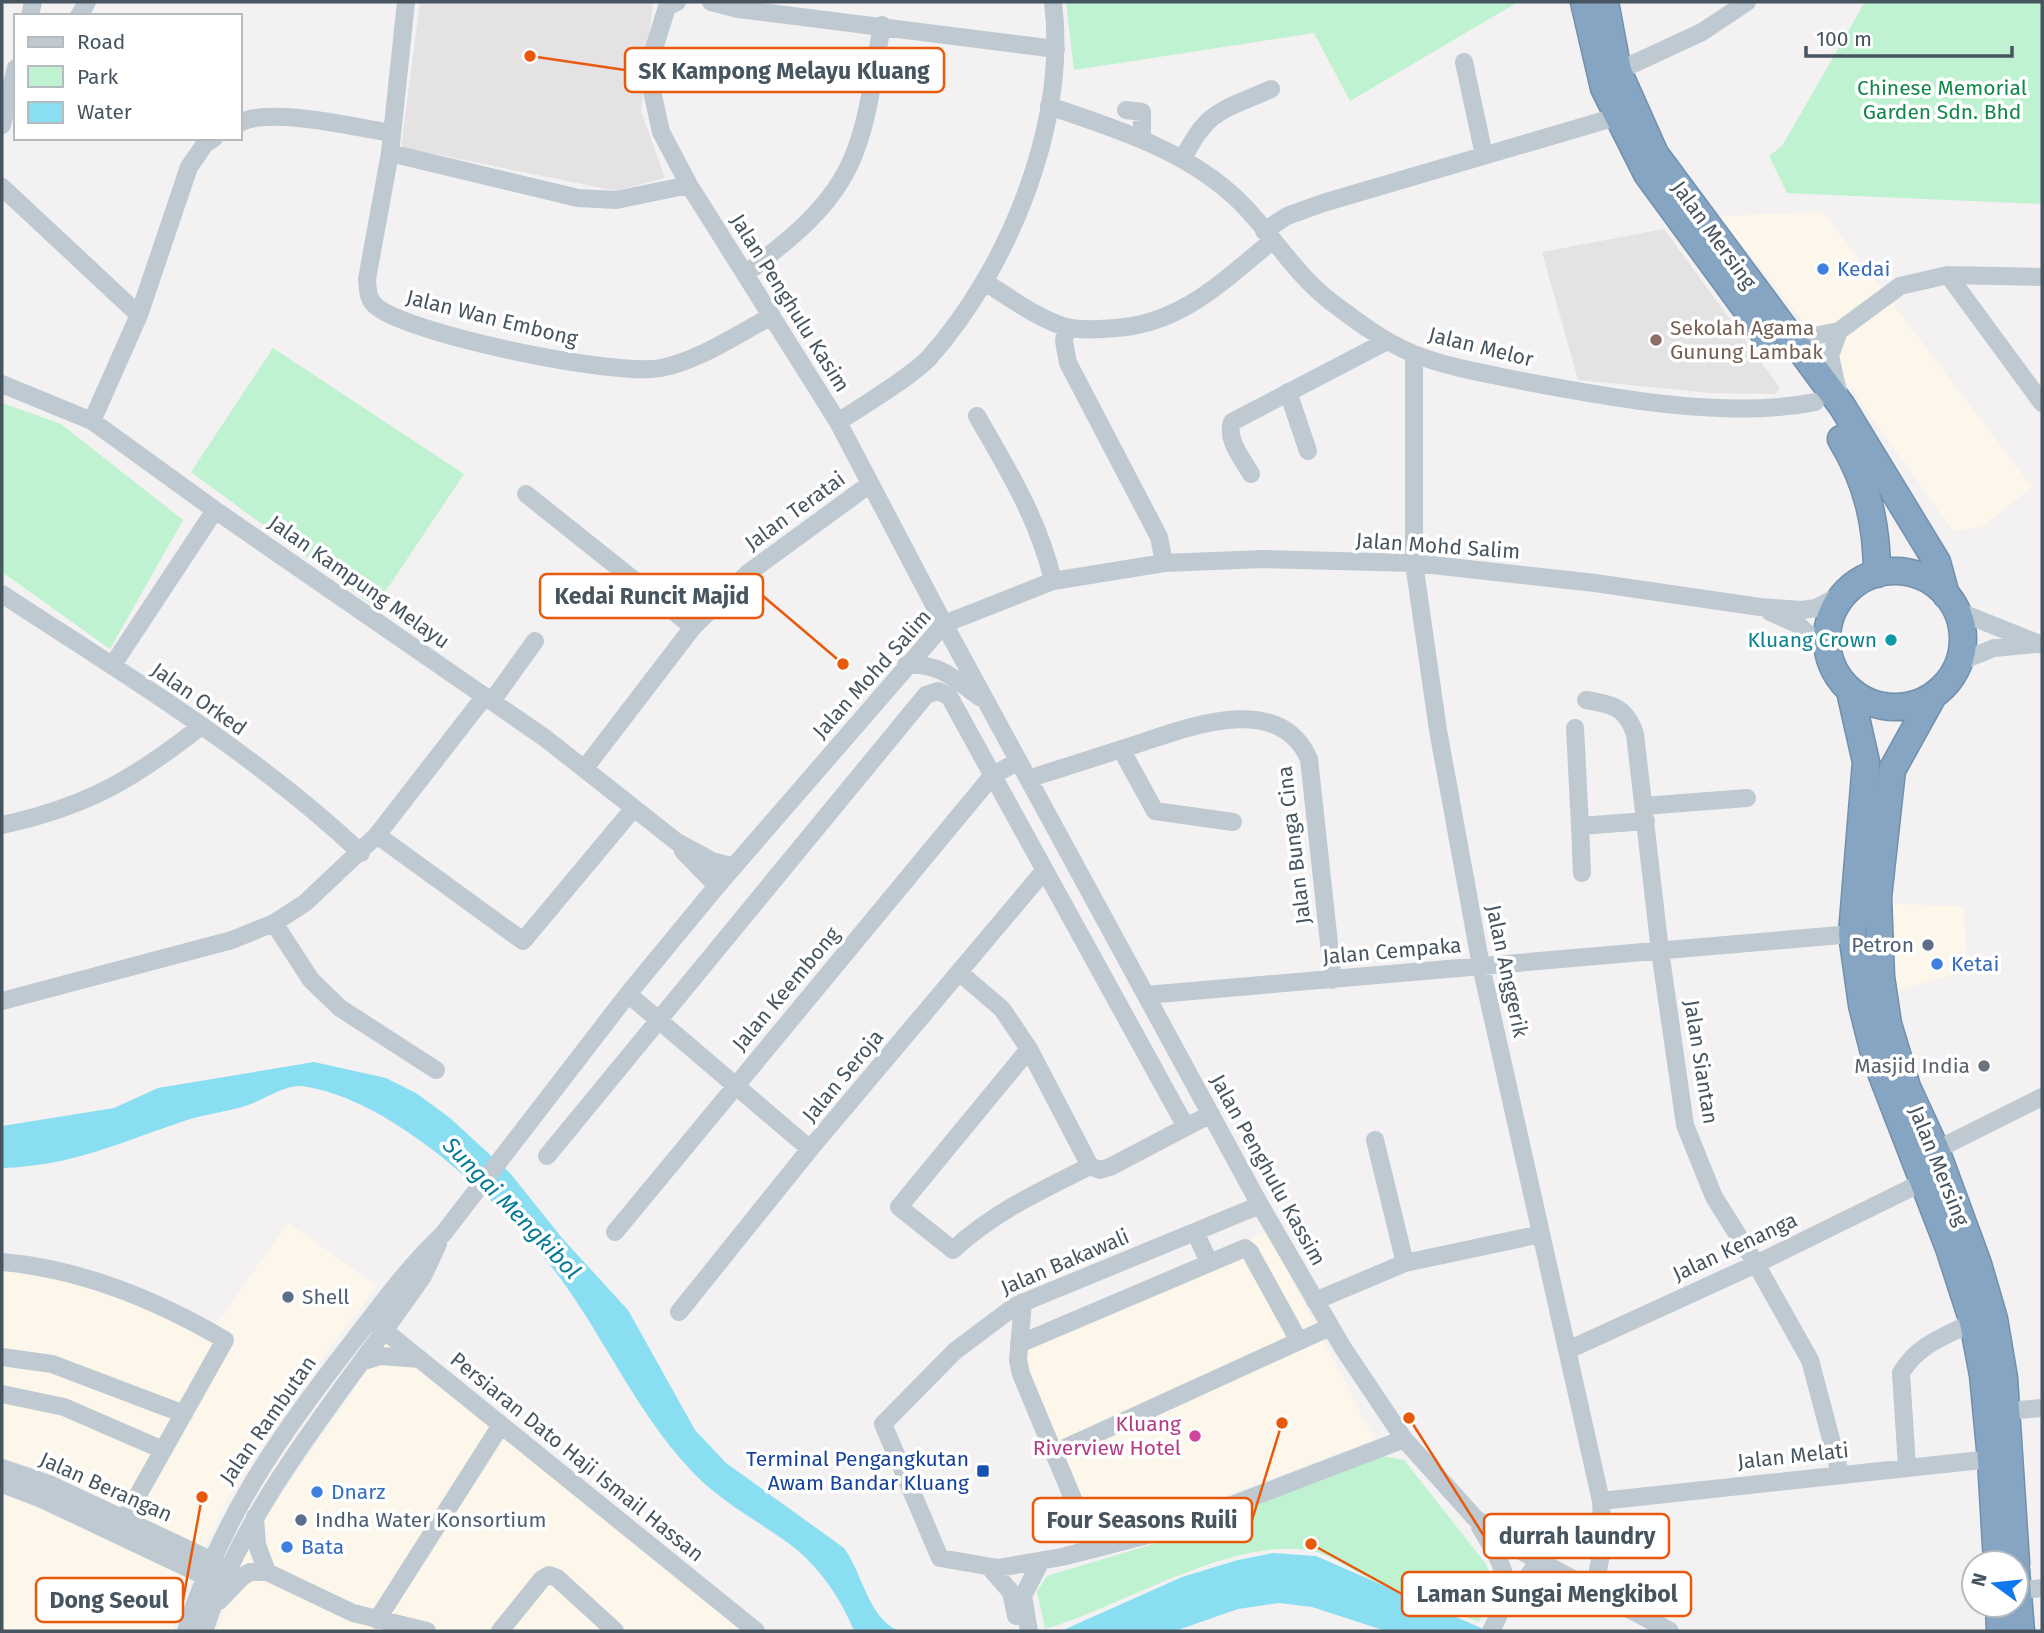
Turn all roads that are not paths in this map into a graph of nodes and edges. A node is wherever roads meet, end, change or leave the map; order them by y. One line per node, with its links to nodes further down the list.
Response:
1 (407, 2): 20 (street, Jalan Wan Embong)
2 (677, 2): 26 (street, Jalan Penghulu Kasim)
3 (711, 2): 8 (street)
4 (1053, 2): 10 (street)
5 (1584, 2): 17 (highway, Jalan Mersing)
6 (1605, 2): 12 (highway, Jalan Mersing)
7 (1747, 2): 12 (street)
8 (739, 5): 9 (street)
9 (882, 25): 10 (street); 29 (street)
10 (1056, 49): 15 (street)
11 (1464, 62): 24 (street)
12 (1618, 71): 36 (highway, Jalan Mersing)
13 (14, 76): 19 (street)
14 (1271, 89): 25 (street)
15 (1049, 106): 22 (street, Jalan Melor); 32 (street)
16 (1126, 110): 22 (street)
17 (1616, 117): 24 (street); 42 (highway, Jalan Mersing)
18 (242, 122): 20 (street)
19 (2, 125)
20 (393, 133): 23 (street, Jalan Wan Embong)
21 (211, 140): 33 (street)
22 (1142, 140): 25 (street, Jalan Melor)
23 (390, 153): 26 (street); 34 (street, Jalan Wan Embong)
24 (1484, 155): 28 (street)
25 (1183, 159): 28 (street, Jalan Melor)
26 (689, 185): 29 (street, Jalan Penghulu Kasim)
27 (2, 187): 33 (street)
28 (1268, 236): 35 (street); 38 (street, Jalan Melor)
29 (745, 274): 34 (street, Jalan Penghulu Kasim)
30 (1948, 275): 31 (street); 37 (street); 43 (street)
31 (2042, 277)
32 (986, 283): 35 (street); 47 (street)
33 (139, 315): 46 (street)
34 (772, 316): 47 (street, Jalan Penghulu Kasim)
35 (1066, 327): 53 (street)
36 (1782, 328): 37 (street); 44 (highway, Jalan Mersing)
37 (1839, 331): 44 (street)
38 (1387, 341): 39 (street, Jalan Melor); 41 (street)
39 (1414, 354): 42 (street, Jalan Melor); 54 (street, Jalan Anggerik)
40 (2, 384): 46 (street, Jalan Kampung Melayu)
41 (1288, 393): 48 (street); 49 (street)
42 (1815, 402): 55 (highway, Jalan Mersing)
43 (2042, 403)
44 (1842, 407): 59 (highway, Jalan Mersing)
45 (977, 416): 56 (street)
46 (92, 421): 52 (street, Jalan Kampung Melayu)
47 (838, 422): 50 (street, Jalan Penghulu Kasim)
48 (1308, 451)
49 (1251, 474)
50 (870, 484): 61 (street, Jalan Penghulu Kasim); 62 (street, Jalan Teratai)
51 (526, 494): 62 (street)
52 (215, 510): 67 (street); 71 (street, Jalan Kampung Melayu)
53 (1164, 563): 54 (street, Jalan Mohd Salim); 56 (street, Jalan Mohd Salim)
54 (1414, 563): 60 (street, Jalan Mohd Salim); 97 (street, Jalan Anggerik)
55 (1877, 573): 57 (highway); 59 (highway)
56 (1053, 581): 61 (street, Jalan Mohd Salim)
57 (1844, 593): 60 (street, Jalan Mohd Salim); 65 (highway)
58 (2, 594): 67 (street, Jalan Orked)
59 (1951, 602): 64 (street); 66 (highway)
60 (1760, 607): 65 (street, Jalan Mohd Salim)
61 (944, 624): 68 (street, Jalan Mohd Salim); 73 (street, Jalan Penghulu Kassim)
62 (693, 627): 78 (street, Jalan Teratai)
63 (535, 641): 71 (street)
64 (2040, 644): 66 (street)
65 (1827, 651): 69 (highway)
66 (1959, 662): 70 (highway)
67 (112, 666): 74 (street, Jalan Orked)
68 (906, 666): 73 (street); 90 (street, Jalan Mohd Salim)
69 (1850, 691): 70 (highway); 95 (highway, Jalan Mersing)
70 (1933, 696): 112 (highway, Jalan Mersing)
71 (488, 699): 78 (street, Jalan Kampung Melayu); 87 (street)
72 (1586, 700): 83 (street, Jalan Siantan)
73 (987, 702): 77 (street, Jalan Penghulu Kassim)
74 (201, 727): 85 (street); 89 (street, Jalan Orked)
75 (1575, 728): 86 (street)
76 (1121, 749): 80 (street, Jalan Bunga Cina); 84 (street); 99 (street, Jalan Bunga Cina)
77 (1018, 761): 79 (street); 80 (street, Jalan Penghulu Kassim)
78 (585, 768): 82 (street, Jalan Kampung Melayu)
79 (992, 776): 91 (street); 103 (street); 106 (street, Jalan Keembong)
80 (1028, 779): 101 (street, Jalan Penghulu Kassim)
81 (1747, 798): 83 (street)
82 (634, 808): 87 (street); 88 (street, Jalan Kampung Melayu)
83 (1645, 813): 86 (street); 96 (street, Jalan Siantan)
84 (1233, 822)
85 (2, 825)
86 (1580, 826): 92 (street)
87 (377, 835): 89 (street)
88 (677, 842): 90 (street, Jalan Kampung Melayu); 93 (street, Jalan Kampung Melayu)
89 (361, 853): 94 (street)
90 (734, 867): 93 (street, Jalan Mohd Salim)
91 (1044, 871): 98 (street, Jalan Seroja); 109 (street)
92 (1582, 873)
93 (717, 886): 100 (street, Jalan Mohd Salim)
94 (274, 923): 102 (street); 105 (street)
95 (1852, 934): 96 (street, Jalan Cempaka); 115 (highway, Jalan Mersing)
96 (1660, 951): 97 (street, Jalan Cempaka); 124 (street, Jalan Siantan)
97 (1481, 965): 99 (street, Jalan Cempaka); 120 (street, Jalan Anggerik)
98 (960, 972): 104 (street); 111 (street, Jalan Seroja)
99 (1333, 979): 101 (street, Jalan Cempaka)
100 (628, 994): 103 (street); 119 (street, Jalan Mohd Salim)
101 (1146, 995): 108 (street, Jalan Penghulu Kassim)
102 (2, 1000)
103 (659, 1020): 106 (street); 113 (street)
104 (1029, 1049): 114 (street); 114 (street)
105 (436, 1070)
106 (736, 1084): 111 (street); 117 (street, Jalan Keembong)
107 (2042, 1097): 112 (street)
108 (1211, 1114): 109 (street); 116 (street, Jalan Penghulu Kassim)
109 (1186, 1127): 114 (street)
110 (1375, 1140): 123 (street)
111 (810, 1149): 127 (street, Jalan Seroja)
112 (1936, 1150): 140 (highway, Jalan Mersing)
113 (547, 1156)
114 (1090, 1166)
115 (1921, 1183): 124 (street, Jalan Kenanga); 129 (highway, Jalan Mersing)
116 (1260, 1205): 118 (street, Jalan Bakawali); 125 (street, Jalan Penghulu Kassim)
117 (615, 1232)
118 (1195, 1232): 122 (street); 126 (street, Jalan Bakawali)
119 (443, 1234): 128 (street, Jalan Mohd Salim); 131 (street, Jalan Mohd Salim)
120 (1541, 1234): 123 (street); 134 (street, Jalan Anggerik)
121 (2, 1262): 141 (street)
122 (1209, 1262): 132 (street); 133 (street)
123 (1405, 1264): 125 (street)
124 (1756, 1264): 134 (street, Jalan Kenanga); 149 (street, Jalan Siantan)
125 (1315, 1301): 130 (street, Jalan Penghulu Kassim)
126 (1023, 1302): 133 (street); 161 (street, Jalan Bakawali)
127 (679, 1312)
128 (370, 1319): 131 (street, Persiaran Dato Haji Ismail Hassan); 160 (street, Jalan Rambutan)
129 (1973, 1322): 146 (highway, Jalan Mersing); 147 (street)
130 (1330, 1327): 132 (street); 143 (street, Jalan Penghulu Kassim)
131 (386, 1331): 136 (street, Persiaran Dato Haji Ismail Hassan); 137 (street, Jalan Rambutan)
132 (1299, 1340): 145 (street)
133 (1019, 1344): 145 (street)
134 (1568, 1350): 151 (street, Jalan Anggerik)
135 (2, 1357): 141 (street)
136 (419, 1359): 137 (street); 142 (street, Persiaran Dato Haji Ismail Hassan)
137 (361, 1362): 152 (street, Jalan Rambutan)
138 (2, 1394): 144 (street)
139 (2042, 1408): 140 (street)
140 (2006, 1411): 157 (highway, Jalan Mersing)
141 (184, 1414): 144 (street)
142 (501, 1425): 168 (street); 169 (street, Persiaran Dato Haji Ismail Hassan)
143 (1404, 1439): 154 (street, Jalan Penghulu Kassim); 155 (street, Jalan Bakawali)
144 (163, 1450): 153 (street)
145 (1054, 1453): 155 (street)
146 (1991, 1459): 147 (street, Jalan Melati); 156 (highway, Jalan Mersing)
147 (1907, 1467): 149 (street, Jalan Melati)
148 (2, 1468): 153 (street, Jalan Berangan)
149 (1840, 1473): 151 (street, Jalan Melati)
150 (2, 1484): 160 (street, Jalan Berangan)
151 (1601, 1501): 164 (street, Jalan Anggerik)
152 (255, 1517): 162 (street); 163 (street, Jalan Rambutan)
153 (125, 1518): 160 (street, Jalan Berangan)
154 (1475, 1518): 159 (street, Jalan Penghulu Kassim); 167 (street)
155 (1094, 1549): 158 (street, Jalan Bakawali)
156 (1996, 1549)
157 (2014, 1549)
158 (1041, 1561): 161 (street, Jalan Bakawali); 165 (street)
159 (1539, 1561): 164 (street, Jalan Penghulu Kassim); 167 (street)
160 (208, 1568): 163 (street, Jalan Berangan); 170 (street, Jalan Rambutan)
161 (990, 1568): 165 (street)
162 (267, 1572): 166 (street); 168 (street)
163 (225, 1576): 166 (street, Jalan Rambutan)
164 (1594, 1590): 178 (street, Jalan Penghulu Kassim)
165 (1019, 1602): 175 (street); 176 (street)
166 (211, 1608): 171 (street, Jalan Rambutan)
167 (1502, 1611): 177 (street)
168 (377, 1620): 172 (street)
169 (748, 1629)
170 (186, 1631)
171 (204, 1631)
172 (427, 1631)
173 (500, 1631): 174 (street)
174 (615, 1631)
175 (1019, 1631)
176 (1029, 1631)
177 (1491, 1631)
178 (1670, 1631)

